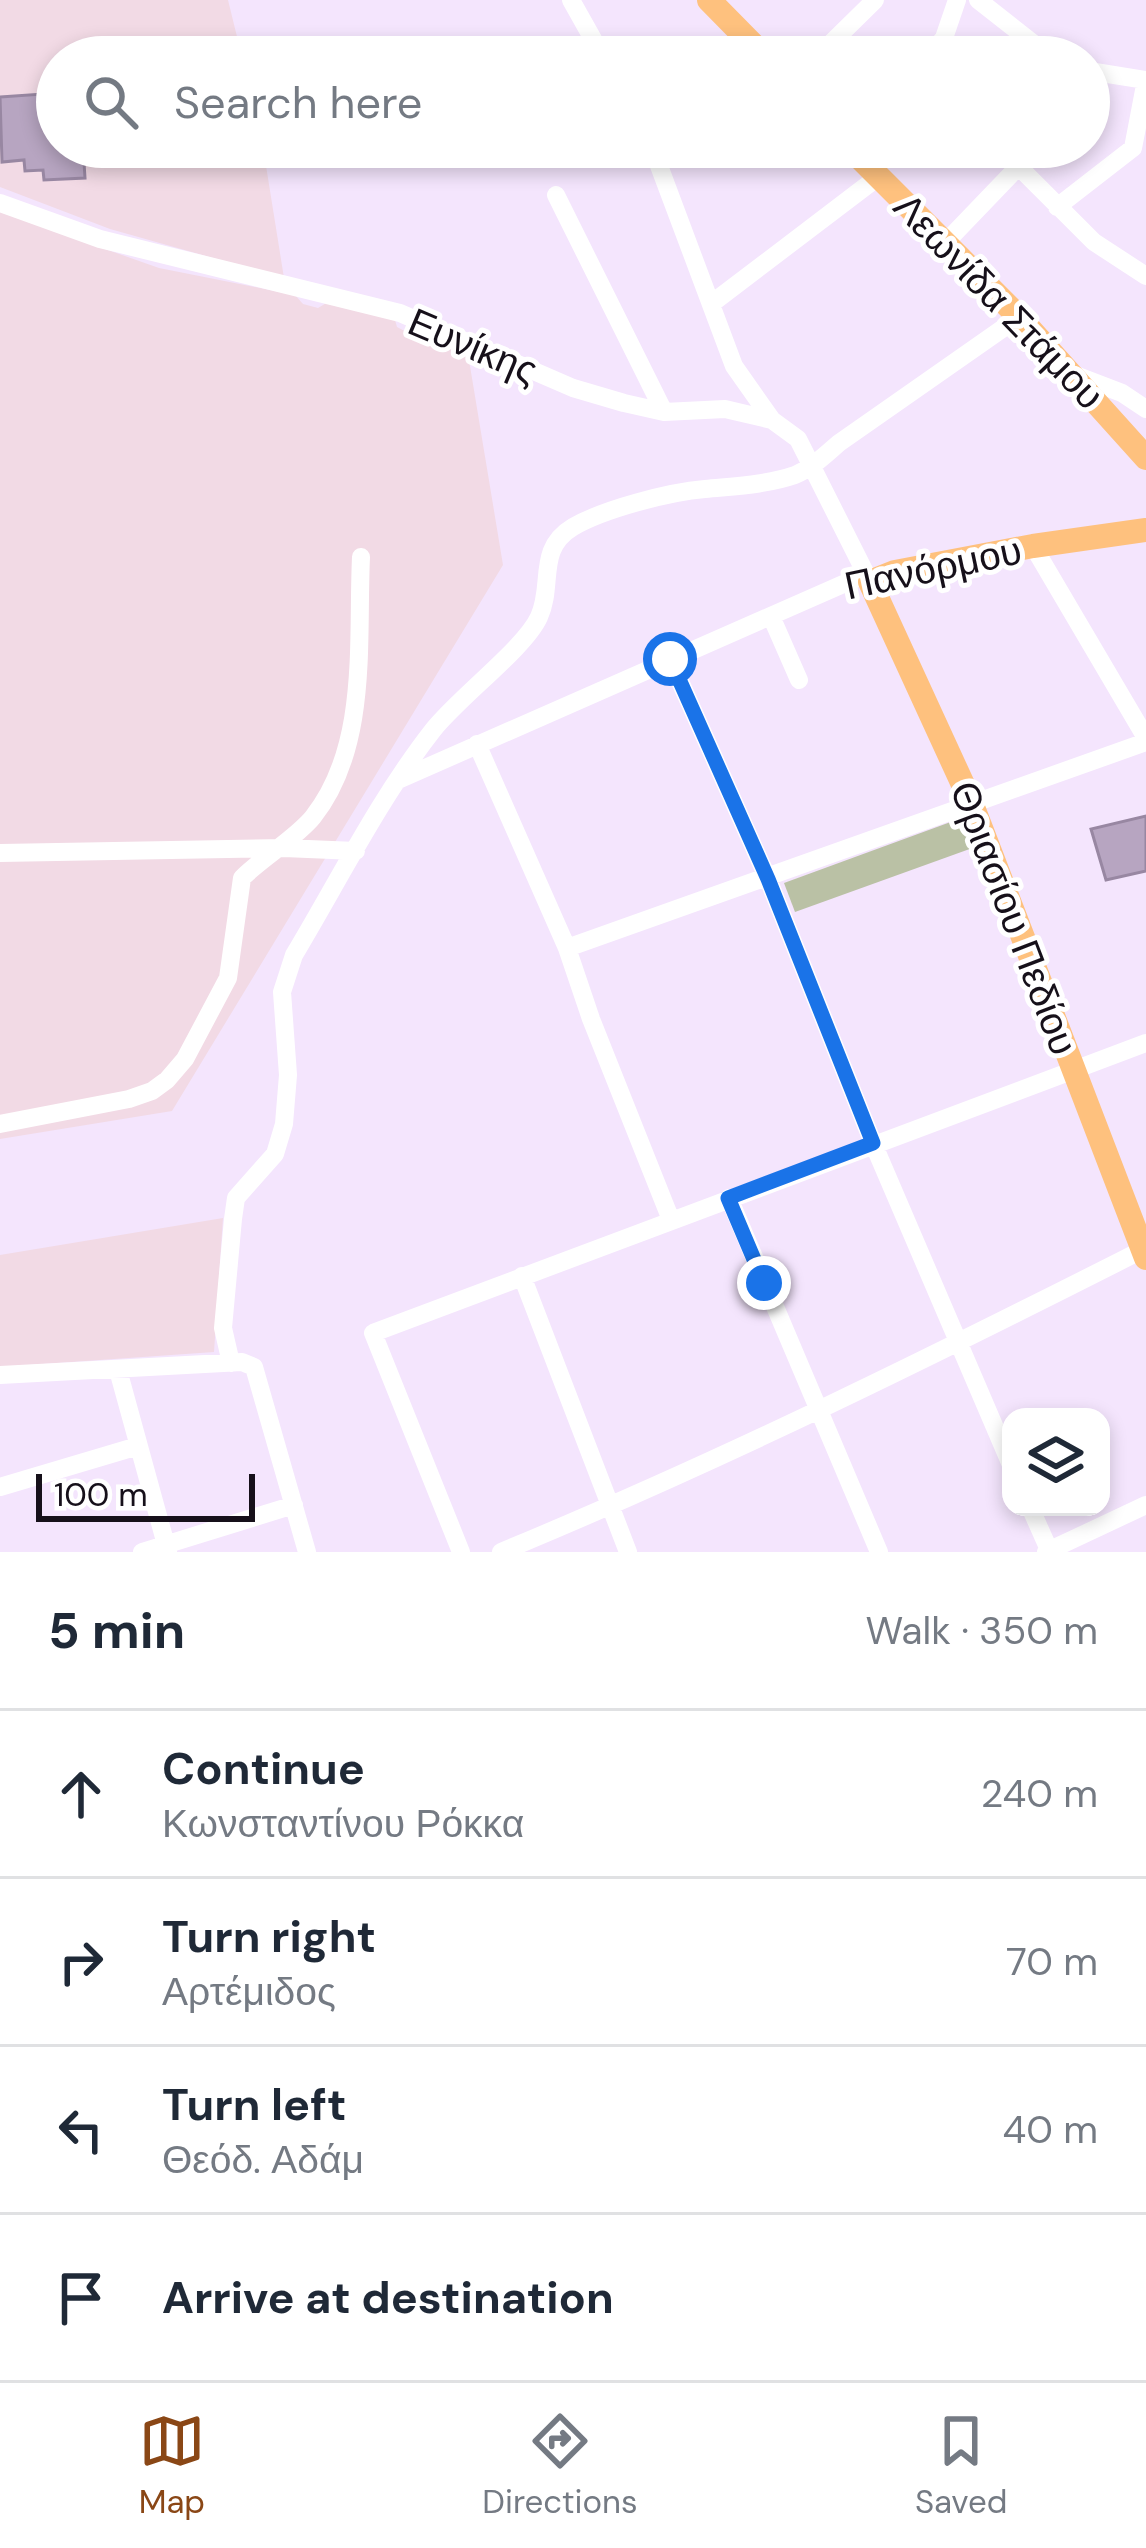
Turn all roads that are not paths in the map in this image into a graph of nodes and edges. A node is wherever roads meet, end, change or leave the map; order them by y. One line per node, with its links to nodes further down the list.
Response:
1 (571, 0): 6 (street)
2 (709, 0): 7 (main road)
3 (875, 0): 8 (street)
4 (957, 0): 9 (street)
5 (979, 0): 10 (street)
6 (591, 36)
7 (744, 36)
8 (838, 36)
9 (945, 36)
10 (1024, 36)
11 (1110, 74): 12 (street)
12 (1146, 80): 13 (street)
13 (1129, 152): 14 (street); 15 (street)
14 (1110, 167)
15 (1146, 167)
16 (660, 168): 27 (street)
17 (870, 168): 21 (main road, Λεωνίδα Στάμου)
18 (1017, 168): 25 (street)
19 (1019, 168): 24 (street)
20 (1108, 168): 24 (street)
21 (878, 177): 25 (main road, Λεωνίδα Στάμου); 27 (street)
22 (556, 195): 31 (street)
23 (0, 203): 31 (street, Ευνίκης)
24 (1057, 208): 26 (street)
25 (946, 242): 28 (main road, Λεωνίδα Στάμου)
26 (1146, 276)
27 (711, 304): 32 (street)
28 (1019, 317): 29 (main road, Λεωνίδα Στάμου); 34 (street)
29 (1071, 373): 30 (street); 33 (main road, Λεωνίδα Στάμου)
30 (1146, 409)
31 (664, 412): 32 (street, Ευνίκης)
32 (772, 420): 34 (street)
33 (1145, 455)
34 (813, 466): 38 (street); 44 (street)
35 (1146, 530): 36 (main road, Πανόρμου)
36 (1033, 546): 38 (main road, Πανόρμου); 42 (street)
37 (361, 557): 46 (street)
38 (872, 578): 39 (street, Πανόρμου); 45 (main road, Θριασίου Πεδίου)
39 (771, 616): 40 (street, Πανόρμου); 41 (street)
40 (670, 659): 43 (street, Πανόρμου); 49 (street)
41 (799, 680)
42 (1146, 740): 45 (street)
43 (477, 744): 44 (street, Πανόρμου); 50 (street)
44 (398, 780): 47 (street)
45 (978, 800): 49 (street); 52 (main road, Θριασίου Πεδίου)
46 (273, 848): 47 (street); 48 (street); 53 (street)
47 (356, 851): 61 (street)
48 (0, 853)
49 (768, 879): 50 (street); 54 (street)
50 (567, 947): 56 (street)
51 (1146, 1043): 52 (street)
52 (1081, 1070): 54 (street); 57 (main road, Θριασίου Πεδίου); 58 (main road, Θριασίου Πεδίου)
53 (0, 1124)
54 (873, 1143): 55 (street); 60 (street)
55 (728, 1198): 56 (street); 64 (street)
56 (671, 1220): 59 (street)
57 (1146, 1220)
58 (1145, 1252): 60 (street)
59 (522, 1276): 70 (street); 75 (street)
60 (957, 1344): 64 (street); 65 (street)
61 (231, 1363): 62 (street); 68 (street)
62 (118, 1370): 63 (street); 66 (street)
63 (0, 1375)
64 (818, 1411): 70 (street); 78 (street)
65 (1002, 1445)
66 (138, 1446): 67 (street); 72 (street)
67 (0, 1487)
68 (294, 1504): 72 (street); 74 (street)
69 (1146, 1505): 79 (street)
70 (611, 1506): 76 (street); 77 (street)
71 (1034, 1516): 79 (street)
72 (167, 1548): 73 (street)
73 (142, 1552)
74 (307, 1552)
75 (461, 1552)
76 (501, 1552)
77 (628, 1552)
78 (879, 1552)
79 (1048, 1552)

